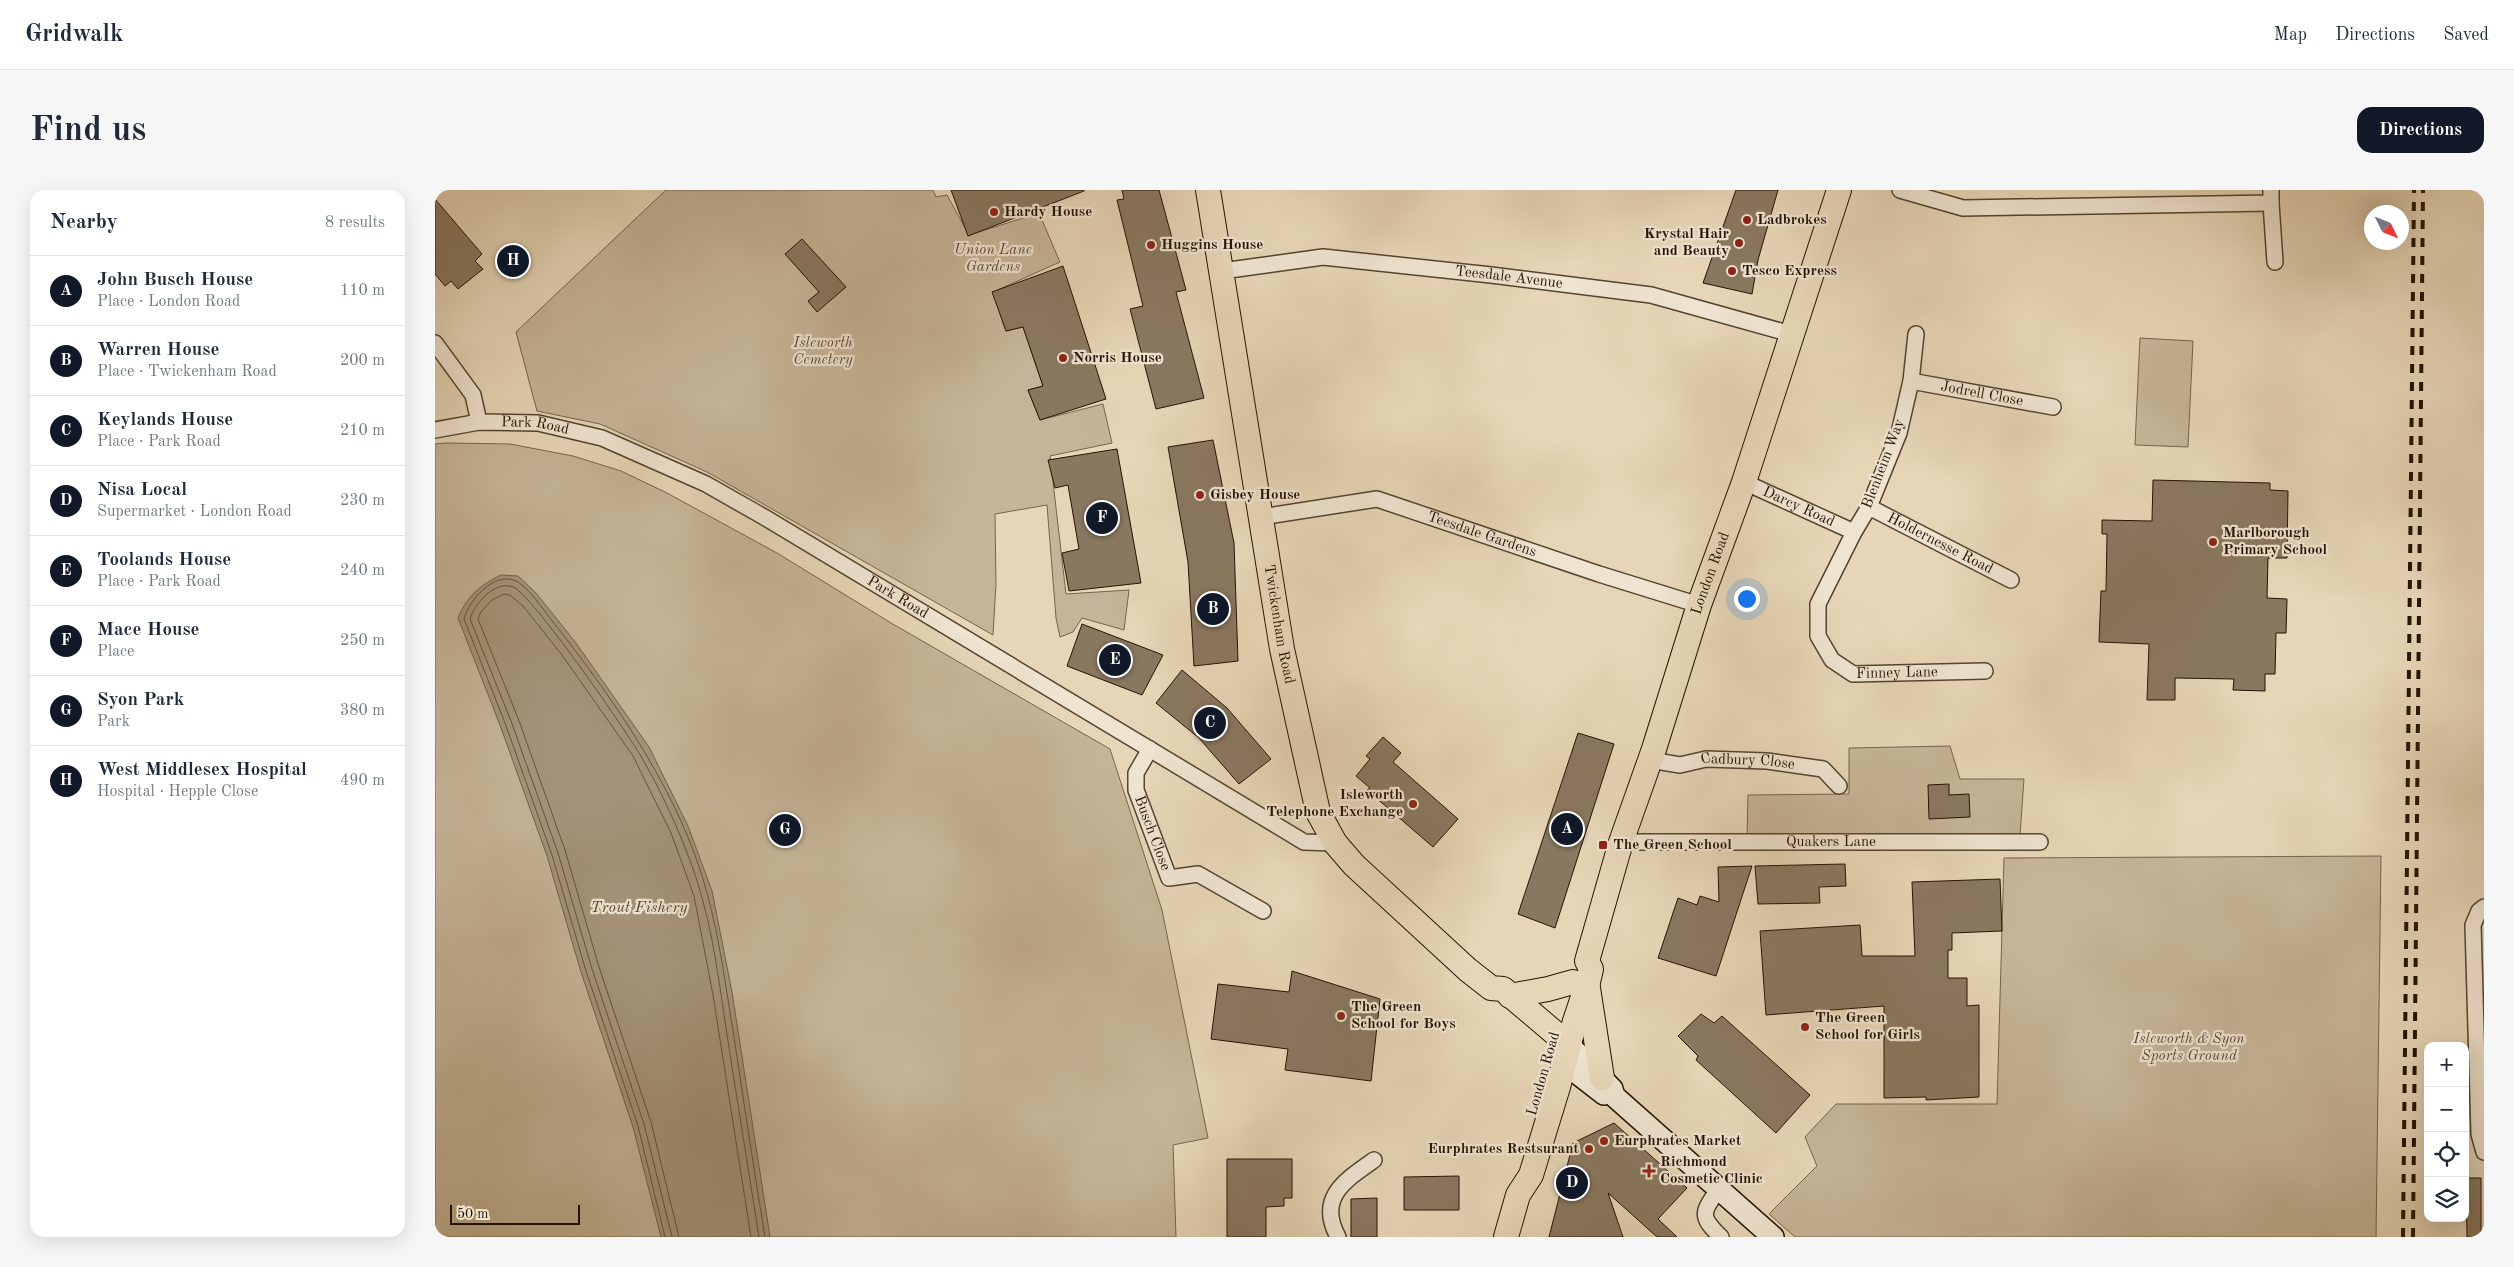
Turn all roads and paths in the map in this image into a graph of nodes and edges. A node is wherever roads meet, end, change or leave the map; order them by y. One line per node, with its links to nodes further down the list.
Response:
1 (1207, 190): 6 (main road, Twickenham Road)
2 (1839, 190): 7 (main road, London Road)
3 (1900, 190): 4 (street)
4 (2271, 197): 5 (street)
5 (2275, 262)
6 (1221, 271): 7 (street, Teesdale Avenue); 16 (main road, Twickenham Road)
7 (1791, 334): 14 (main road, London Road)
8 (1916, 334): 10 (street, Blenheim Way)
9 (435, 343): 12 (street)
10 (1911, 381): 11 (street, Jodrell Close); 15 (street, Blenheim Way)
11 (2053, 407)
12 (479, 422): 13 (street, Park Road); 21 (street, Park Road)
13 (435, 430)
14 (1744, 482): 17 (street, Darcy Road); 19 (main road, London Road)
15 (1869, 508): 17 (street, Blenheim Way); 18 (street, Holdernesse Road)
16 (1261, 517): 19 (street, Teesdale Gardens); 26 (main road, Twickenham Road)
17 (1854, 532): 20 (street, Finney Lane)
18 (2011, 580)
19 (1699, 605): 22 (main road, London Road)
20 (1985, 671)
21 (1149, 749): 26 (street, Park Road); 28 (street, Busch Close)
22 (1650, 760): 23 (street, Cadbury Close); 24 (main road, London Road)
23 (1839, 786)
24 (1621, 842): 25 (street, Quakers Lane); 29 (main road, London Road)
25 (2040, 842)
26 (1335, 843): 30 (main road, Twickenham Road)
27 (2484, 907): 33 (street)
28 (1263, 911)
29 (1582, 975): 30 (main road); 31 (main road, London Road); 32 (main road)
30 (1501, 992): 31 (main road, Twickenham Road)
31 (1560, 1048): 32 (main road); 37 (main road, London Road)
32 (1608, 1087): 35 (main road)
33 (2484, 1152)
34 (1374, 1160): 36 (street)
35 (1719, 1189): 38 (street); 39 (main road)
36 (1338, 1237)
37 (1506, 1237)
38 (1721, 1237)
39 (1773, 1237)

